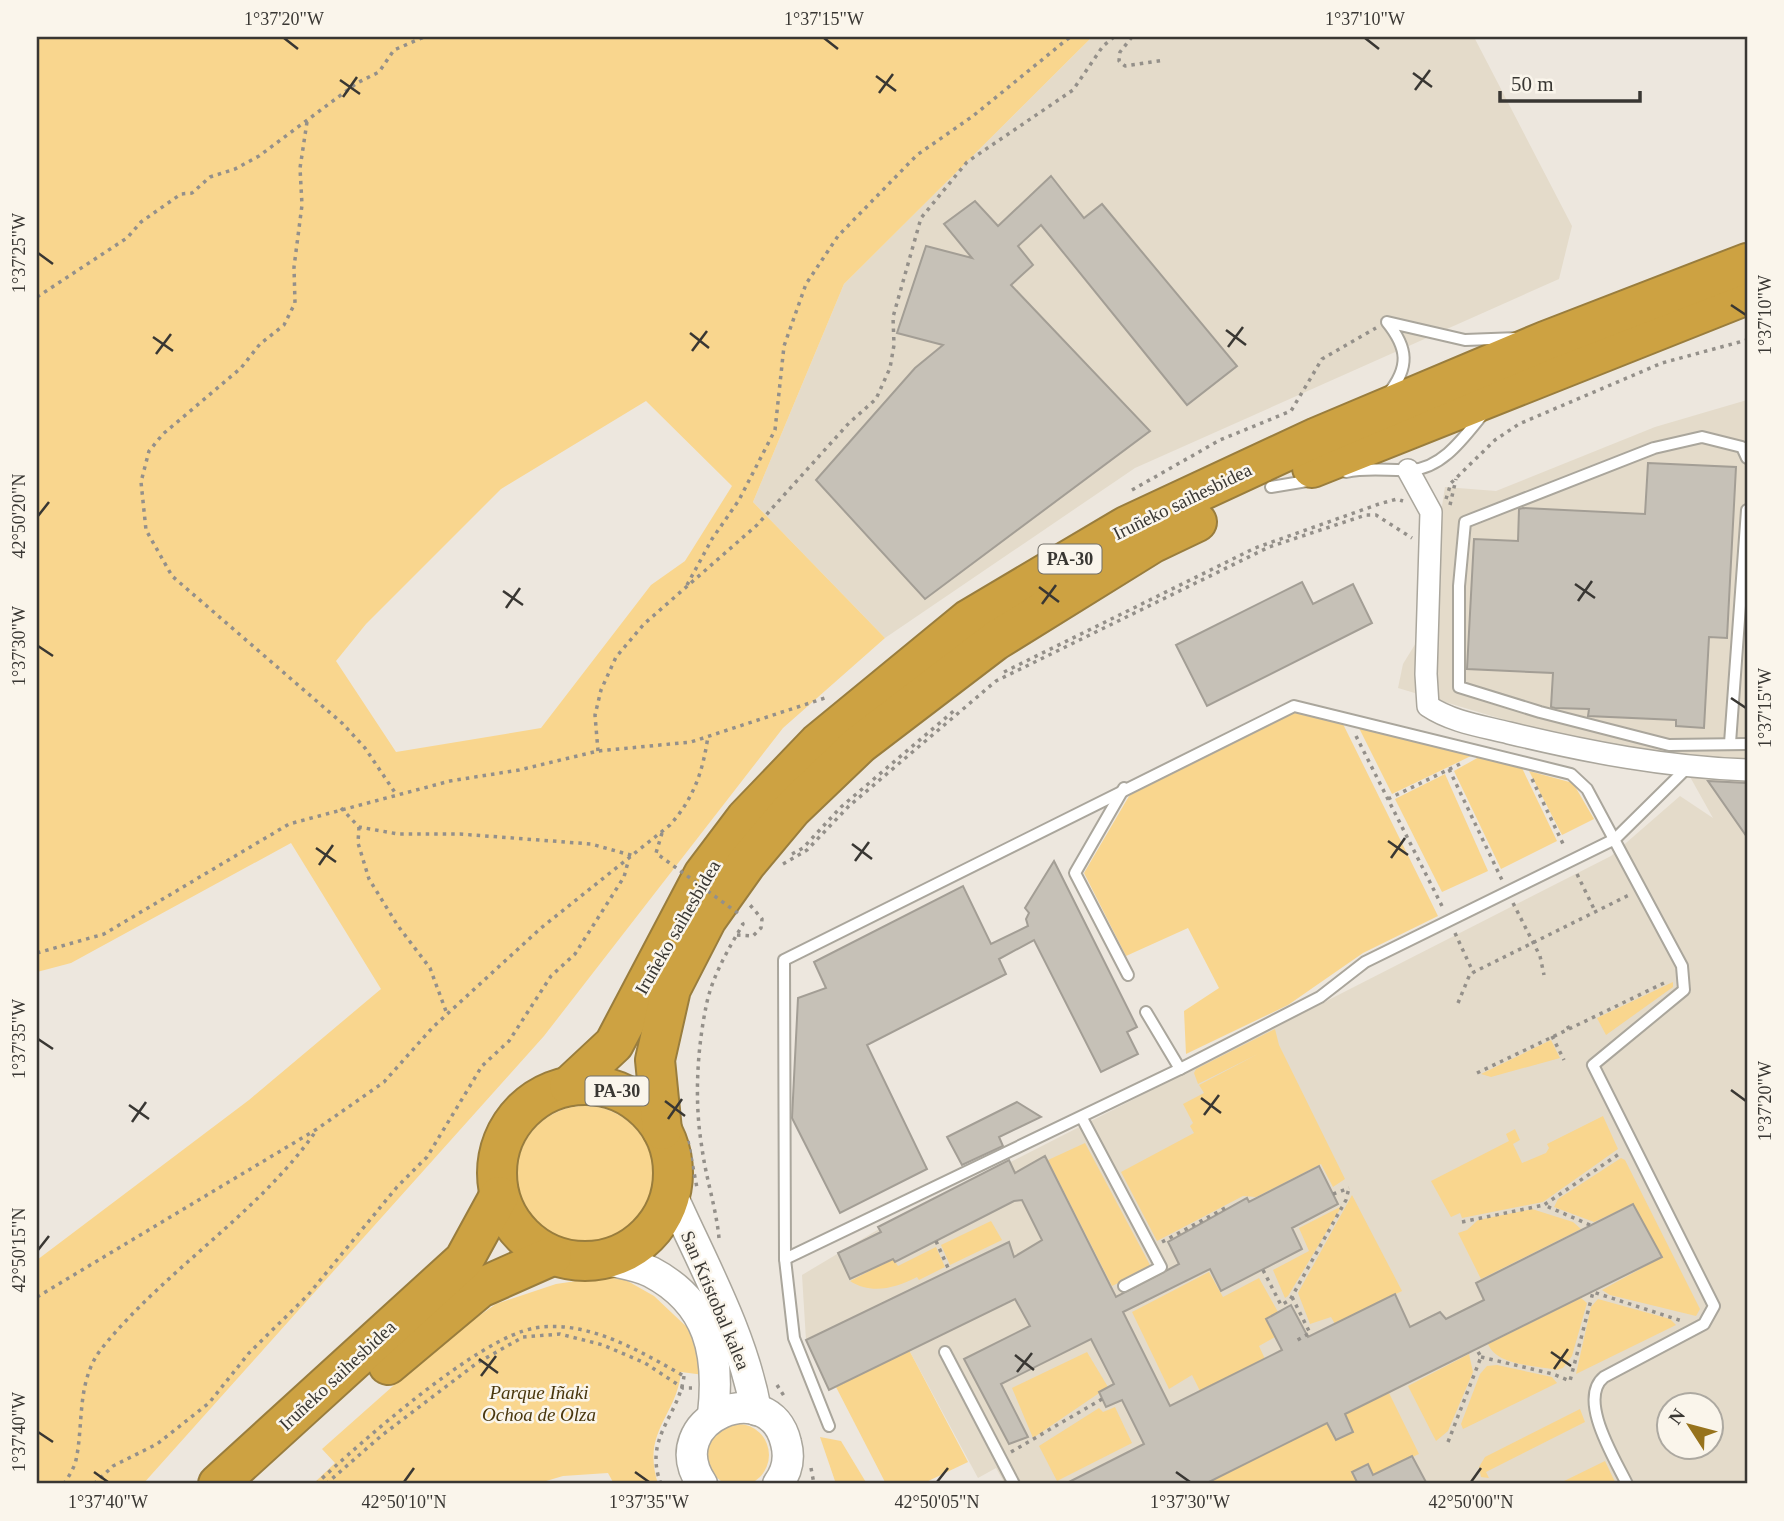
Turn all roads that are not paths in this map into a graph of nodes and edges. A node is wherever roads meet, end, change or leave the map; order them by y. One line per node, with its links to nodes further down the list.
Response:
1 (1747, 263): 3 (highway, Iruñeko saihesbidea / PA-30)
2 (1747, 295): 4 (highway, Iruñeko saihesbidea / PA-30)
3 (1545, 341): 5 (highway, Iruñeko saihesbidea / PA-30); 5 (lane)
4 (1497, 394): 7 (lane); 8 (highway, Iruñeko saihesbidea / PA-30)
5 (1372, 414): 19 (highway, Iruñeko saihesbidea / PA-30)
6 (1747, 458): 10 (lane)
7 (1408, 470): 8 (lane); 12 (street)
8 (1271, 487): 21 (highway, Iruñeko saihesbidea / PA-30)
9 (1747, 510): 10 (lane)
10 (1730, 743): 11 (lane)
11 (1747, 744)
12 (1689, 766): 13 (street); 15 (lane)
13 (1747, 770)
14 (1124, 788): 15 (lane); 16 (lane); 26 (lane)
15 (1615, 839): 18 (lane); 37 (lane)
16 (1128, 975)
17 (1146, 1012): 18 (lane)
18 (1180, 1069): 20 (lane)
19 (569, 1086): 21 (highway, PA-30); 22 (highway, PA-30)
20 (1082, 1118): 26 (lane); 27 (lane)
21 (675, 1135): 23 (highway, PA-30)
22 (499, 1196): 24 (highway, PA-30); 34 (highway, Iruñeko saihesbidea)
23 (685, 1196): 25 (highway, PA-30); 29 (main road, San Kristobal kalea)
24 (552, 1256): 25 (highway, PA-30); 35 (highway, Iruñeko saihesbidea)
25 (604, 1259): 30 (main road, San Kristobal kalea)
26 (785, 1259): 31 (lane)
27 (1124, 1286)
28 (946, 1352): 36 (lane)
29 (756, 1410): 30 (main road); 33 (main road)
30 (713, 1415): 32 (main road)
31 (829, 1426)
32 (697, 1478)
33 (786, 1478)
34 (218, 1484)
35 (257, 1484)
36 (1014, 1484)
37 (1627, 1484)

